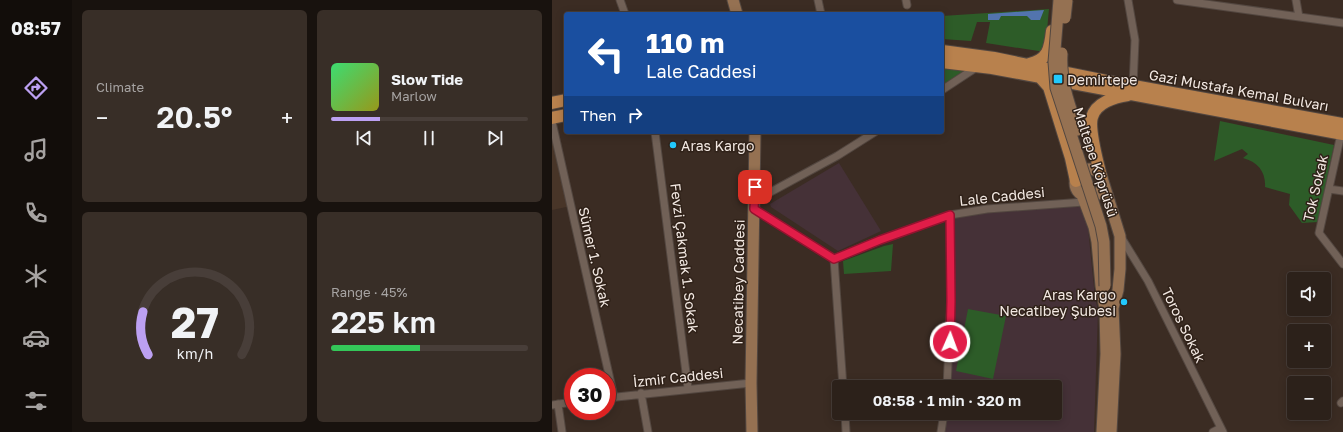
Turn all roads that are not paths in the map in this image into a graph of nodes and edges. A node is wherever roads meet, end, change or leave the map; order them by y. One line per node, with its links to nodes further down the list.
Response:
1 (620, 0): 11 (street)
2 (733, 0): 12 (main road)
3 (818, 0): 13 (street)
4 (1056, 0): 18 (main road)
5 (1059, 0): 42 (main road, Maltepe Köprüsü, bridge)
6 (1067, 0): 42 (main road, Maltepe Köprüsü, bridge)
7 (1128, 0): 22 (street)
8 (1177, 0): 10 (street)
9 (1296, 0): 14 (street)
10 (1212, 2): 14 (street)
11 (624, 12)
12 (736, 12)
13 (821, 12)
14 (1299, 17): 15 (street)
15 (1343, 23)
16 (944, 51): 18 (main road, Gazi Mustafa Kemal Bulvarı)
17 (944, 62): 19 (main road, Gazi Mustafa Kemal Bulvarı)
18 (1028, 64): 22 (main road, Gazi Mustafa Kemal Bulvarı)
19 (977, 66): 20 (main road, Gazi Mustafa Kemal Bulvarı); 21 (street)
20 (1041, 78): 22 (main road, Gazi Mustafa Kemal Bulvarı); 33 (main road)
21 (944, 89)
22 (1133, 90): 28 (main road, Gazi Mustafa Kemal Bulvarı); 32 (main road)
23 (564, 100): 24 (main road)
24 (552, 102)
25 (564, 115): 26 (main road)
26 (552, 118)
27 (552, 122): 44 (street, Sümer 1. Sokak)
28 (1342, 130): 34 (street, Tok Sokak)
29 (655, 134): 48 (street, Fevzi Çakmak 1. Sokak)
30 (755, 134): 37 (main road, Necatibey Caddesi)
31 (872, 134): 37 (street)
32 (1102, 179): 33 (main road); 36 (main road); 39 (main road)
33 (1076, 181): 36 (main road)
34 (1329, 189): 35 (street); 41 (street, Tok Sokak)
35 (1343, 192)
36 (1083, 198): 38 (street, Lale Caddesi); 43 (main road)
37 (754, 205): 40 (street); 47 (main road, Necatibey Caddesi)
38 (950, 215): 40 (street, Lale Caddesi); 46 (street)
39 (1120, 236): 43 (main road); 54 (street, Toros Sokak)
40 (834, 259): 45 (street)
41 (1343, 264)
42 (1109, 286): 43 (main road)
43 (1109, 308): 60 (main road); 61 (main road)
44 (604, 368)
45 (843, 380)
46 (946, 380)
47 (751, 383): 48 (street, İzmir Caddesi); 57 (main road, Necatibey Caddesi)
48 (688, 388): 49 (street, İzmir Caddesi)
49 (641, 393): 50 (street, İzmir Caddesi); 56 (street)
50 (616, 396)
51 (555, 405): 55 (street)
52 (845, 420): 58 (street)
53 (943, 420): 59 (street)
54 (1222, 430): 62 (street, Toros Sokak)
55 (562, 432)
56 (648, 432)
57 (752, 432)
58 (846, 432)
59 (942, 432)
60 (1102, 432)
61 (1111, 432)
62 (1213, 432)

